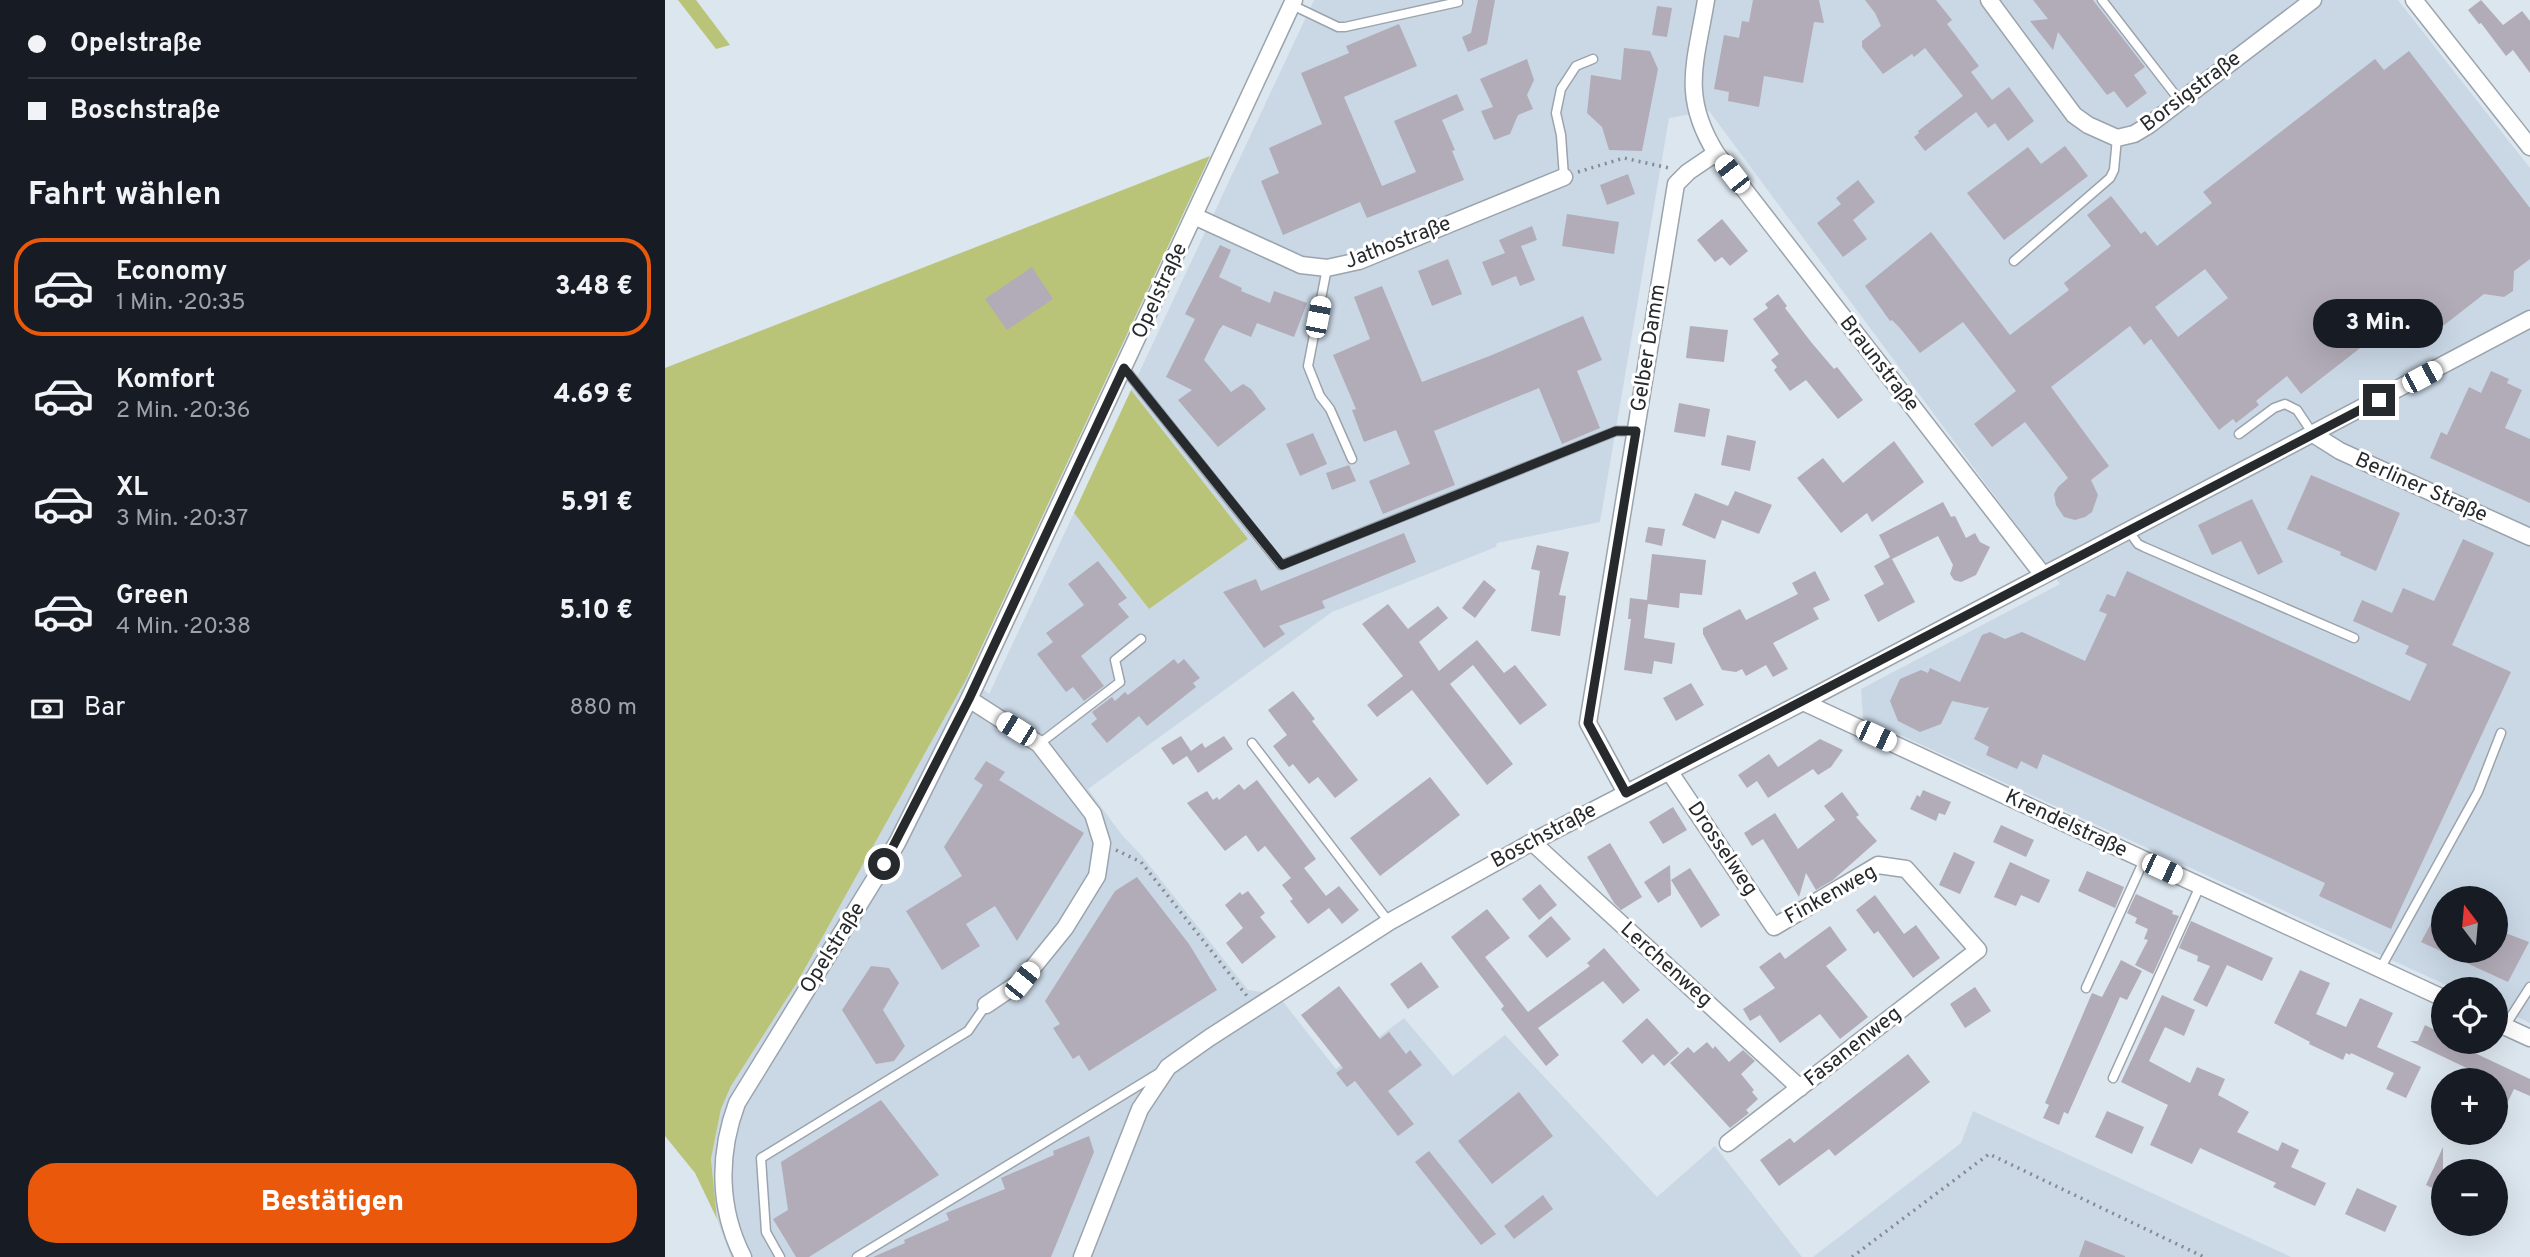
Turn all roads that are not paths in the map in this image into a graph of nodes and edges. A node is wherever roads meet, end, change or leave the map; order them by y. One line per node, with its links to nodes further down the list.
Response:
1 (1706, 0): 12 (street)
2 (1989, 0): 10 (street, Borsigstraße)
3 (2102, 0): 9 (lane)
4 (2313, 0): 9 (street, Borsigstraße)
5 (2414, 0): 11 (street)
6 (1458, 2): 7 (lane)
7 (1293, 3): 14 (street, Opelstraße)
8 (1593, 59): 13 (lane)
9 (2181, 101): 10 (street, Borsigstraße)
10 (2117, 138): 15 (lane)
11 (2530, 147)
12 (1716, 153): 19 (street, Gelber Damm); 25 (street, Braunstraße)
13 (1564, 177): 16 (street, Jathostraße)
14 (1194, 216): 16 (street, Jathostraße); 18 (street, Opelstraße)
15 (2014, 261)
16 (1327, 268): 22 (lane)
17 (2530, 319): 21 (street, Boschstraße)
18 (1124, 368): 19 (lane); 28 (street, Opelstraße)
19 (1636, 431): 34 (street, Gelber Damm)
20 (2239, 434): 21 (lane)
21 (2313, 434): 23 (street, Boschstraße); 24 (street, Berliner Straße)
22 (1352, 459)
23 (2129, 530): 25 (street, Boschstraße); 26 (lane)
24 (2530, 537)
25 (2043, 575): 29 (street, Boschstraße)
26 (2354, 638)
27 (1141, 639): 32 (lane)
28 (969, 699): 32 (street); 53 (street, Opelstraße)
29 (1803, 702): 33 (street, Boschstraße); 36 (street, Krendelstraße)
30 (2501, 733): 41 (lane)
31 (1252, 743): 38 (lane)
32 (1039, 744): 45 (street)
33 (1669, 771): 34 (street, Boschstraße); 39 (street, Drosselweg)
34 (1626, 793): 35 (street, Boschstraße)
35 (1532, 842): 38 (street, Boschstraße); 51 (street, Lerchenweg)
36 (2144, 860): 37 (street, Krendelstraße); 43 (lane)
37 (2200, 886): 41 (street, Krendelstraße); 50 (lane)
38 (1388, 922): 49 (street, Boschstraße)
39 (1774, 927): 40 (street, Finkenweg)
40 (1978, 950): 51 (street, Fasanenweg)
41 (2380, 969): 44 (street, Krendelstraße)
42 (2530, 987): 46 (lane)
43 (2087, 988)
44 (2431, 992)
45 (986, 1005): 54 (lane)
46 (2508, 1014)
47 (2508, 1028): 48 (street)
48 (2530, 1038)
49 (1168, 1067): 55 (lane); 56 (street, Boschstraße)
50 (2113, 1079)
51 (1800, 1088): 52 (street, Fasanenweg)
52 (1728, 1143)
53 (743, 1257)
54 (780, 1257)
55 (857, 1257)
56 (1082, 1257)

